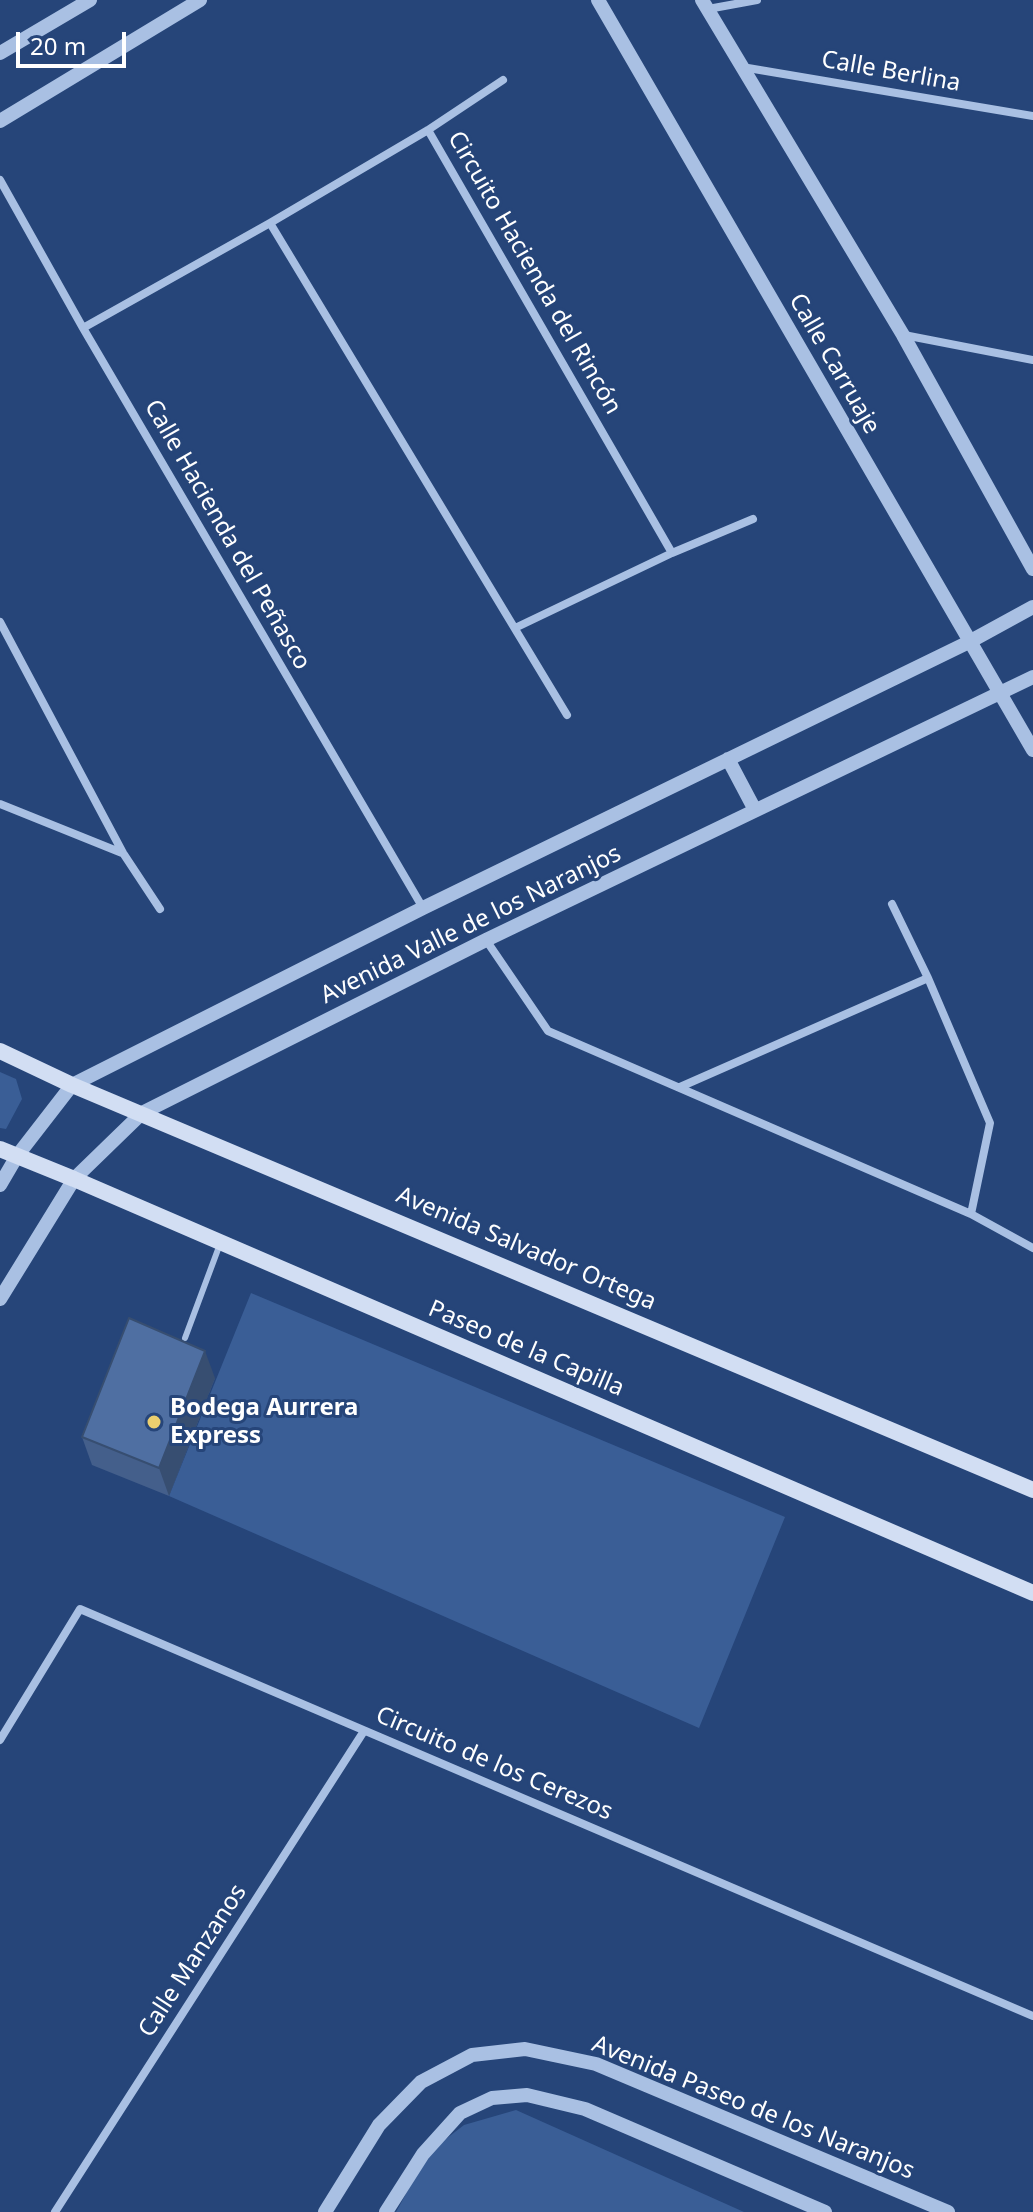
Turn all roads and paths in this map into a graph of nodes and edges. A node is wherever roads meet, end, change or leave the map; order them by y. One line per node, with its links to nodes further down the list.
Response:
1 (90, 0): 6 (street)
2 (200, 0): 10 (street)
3 (598, 0): 23 (street, Calle Carruaje)
4 (757, 0): 5 (street)
5 (705, 5): 7 (street)
6 (0, 53)
7 (741, 67): 9 (street, Calle Berlina); 15 (street)
8 (503, 80): 11 (street)
9 (1033, 116)
10 (0, 121)
11 (428, 130): 13 (street, Circuito Hacienda del Rincón); 18 (street, Circuito Hacienda del Rincón)
12 (0, 180): 14 (street, Calle Hacienda del Peñasco)
13 (270, 223): 14 (street, Circuito Hacienda del Rincón); 22 (street)
14 (83, 328): 33 (street, Calle Hacienda del Peñasco)
15 (903, 335): 16 (street); 19 (street)
16 (1033, 360)
17 (753, 519): 18 (street)
18 (672, 553): 22 (street)
19 (1033, 569)
20 (1033, 607): 23 (street, Avenida Valle de los Naranjos)
21 (0, 622): 31 (street)
22 (515, 628): 26 (street)
23 (969, 642): 25 (street, Calle Carruaje); 28 (street, Avenida Valle de los Naranjos)
24 (1033, 677): 25 (street, Avenida Valle de los Naranjos)
25 (999, 693): 27 (street, Calle Carruaje); 30 (street, Avenida Valle de los Naranjos)
26 (567, 715)
27 (1033, 750)
28 (728, 759): 30 (street); 33 (street, Avenida Valle de los Naranjos)
29 (0, 804): 31 (street)
30 (755, 810): 35 (street, Avenida Valle de los Naranjos)
31 (123, 853): 34 (street)
32 (892, 904): 36 (street)
33 (423, 908): 38 (street, Avenida Valle de los Naranjos)
34 (160, 909)
35 (486, 940): 39 (street); 40 (street, Avenida Valle de los Naranjos)
36 (928, 978): 39 (street); 45 (street)
37 (0, 1051): 38 (main road, Avenida Salvador Ortega)
38 (72, 1085): 40 (main road, Avenida Salvador Ortega); 42 (street, Avenida Valle de los Naranjos)
39 (680, 1087): 45 (street)
40 (142, 1113): 43 (street, Avenida Valle de los Naranjos); 50 (main road, Avenida Salvador Ortega)
41 (0, 1149): 42 (main road, Paseo de la Capilla)
42 (17, 1156): 43 (main road, Paseo de la Capilla); 44 (street, Avenida Valle de los Naranjos)
43 (74, 1179): 46 (main road, Paseo de la Capilla); 48 (street, Avenida Valle de los Naranjos)
44 (0, 1185)
45 (971, 1214): 47 (street)
46 (220, 1244): 49 (lane); 51 (main road, Paseo de la Capilla)
47 (1033, 1248)
48 (0, 1299)
49 (185, 1338)
50 (1033, 1490)
51 (1033, 1593)
52 (364, 1731): 53 (street, Circuito de los Cerezos); 54 (street, Circuito de los Cerezos); 55 (street, Calle Manzanos)
53 (0, 1740)
54 (1033, 2016)
55 (55, 2212)
56 (325, 2212): 59 (street, Avenida Paseo de los Naranjos)
57 (386, 2212): 58 (street)
58 (825, 2212)
59 (948, 2212)

